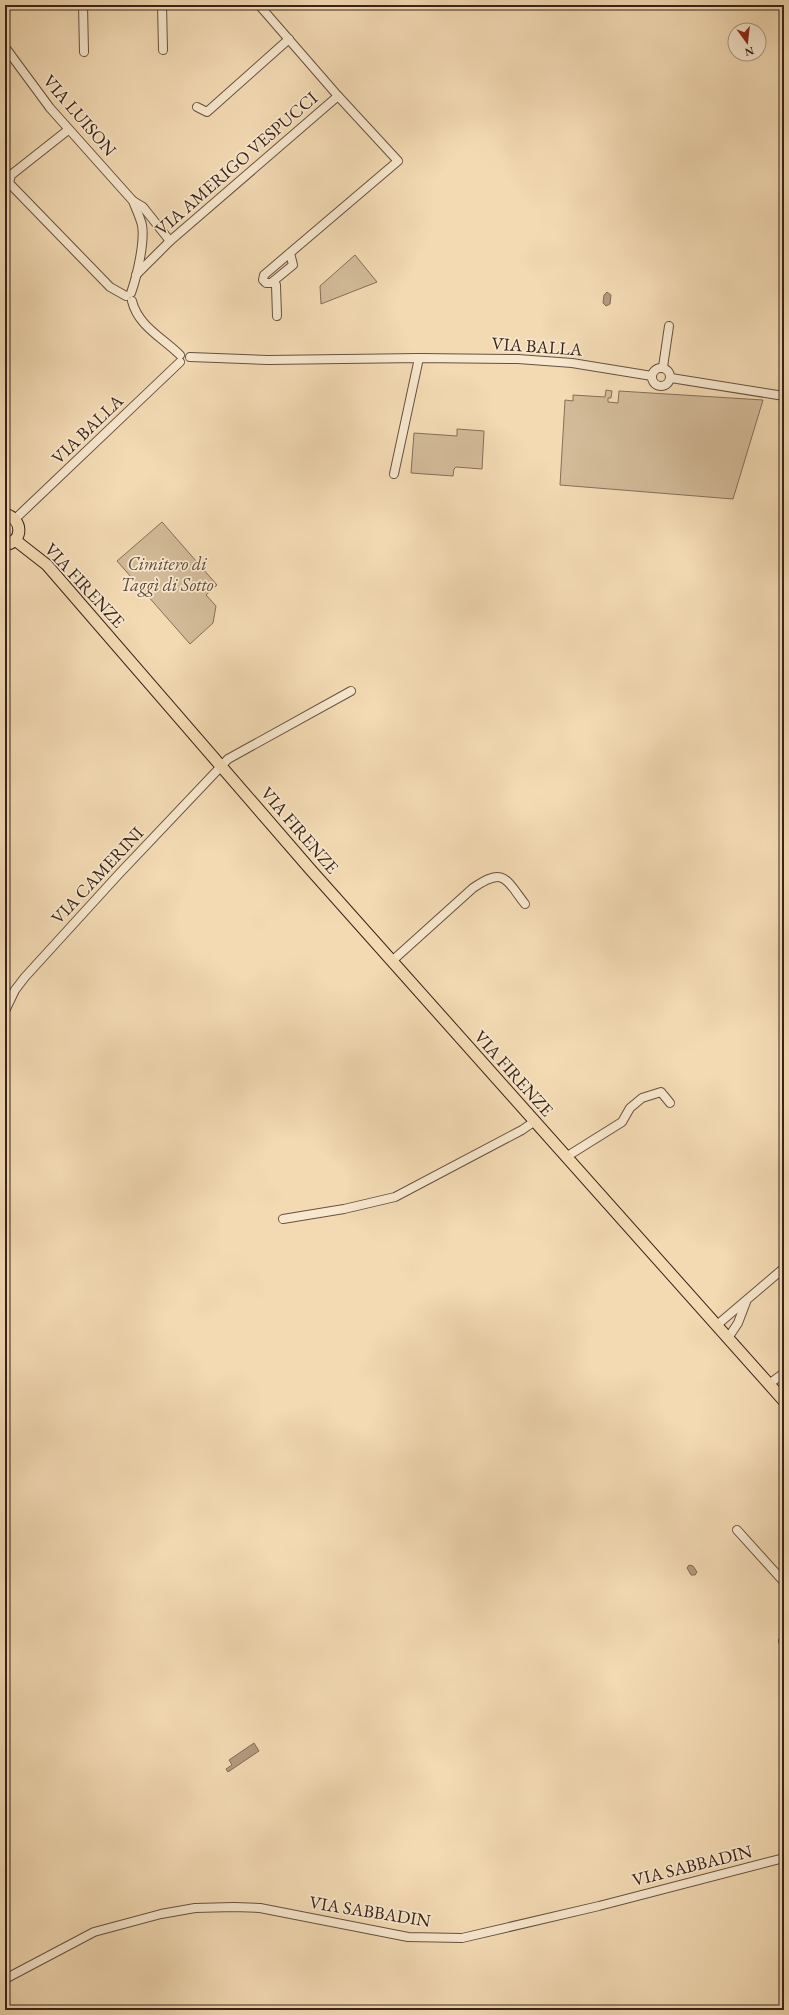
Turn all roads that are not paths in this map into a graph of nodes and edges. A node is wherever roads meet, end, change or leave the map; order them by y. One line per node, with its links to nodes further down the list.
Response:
1 (83, 5): 7 (street)
2 (162, 5): 6 (street)
3 (259, 5): 4 (street)
4 (289, 39): 8 (street); 9 (street)
5 (5, 47): 10 (street, VIA LUISON)
6 (163, 50)
7 (84, 52)
8 (338, 96): 15 (street, VIA AMERIGO VESPUCCI); 20 (street)
9 (197, 107)
10 (68, 130): 11 (street); 12 (street, VIA LUISON)
11 (7, 178): 19 (street)
12 (133, 201): 13 (street, VIA LUISON); 14 (street, VIA LUISON)
13 (142, 225): 14 (street, VIA LUISON); 16 (street, VIA LUISON)
14 (161, 231): 15 (street, VIA LUISON)
15 (170, 241): 17 (street, VIA AMERIGO VESPUCCI)
16 (140, 252): 17 (street, VIA AMERIGO VESPUCCI); 18 (street, VIA LUISON)
17 (156, 254): 18 (street, VIA AMERIGO VESPUCCI)
18 (136, 275): 19 (street, VIA LUISON)
19 (130, 297): 22 (street)
20 (277, 316)
21 (669, 326): 24 (street)
22 (180, 358): 23 (street, VIA BALLA); 29 (street, VIA BALLA)
23 (419, 358): 25 (street, VIA BALLA); 28 (street)
24 (662, 367): 25 (street); 26 (street)
25 (652, 376): 26 (street)
26 (671, 378): 27 (street)
27 (784, 396)
28 (394, 474)
29 (10, 516): 30 (main road)
30 (10, 543): 32 (main road, VIA FIRENZE)
31 (350, 691): 32 (street)
32 (221, 766): 34 (main road, VIA FIRENZE); 35 (street, VIA CAMERINI)
33 (525, 904): 34 (street)
34 (392, 961): 37 (main road, VIA FIRENZE)
35 (5, 1011)
36 (670, 1103): 38 (street)
37 (535, 1121): 38 (main road, VIA FIRENZE); 39 (street)
38 (566, 1157): 42 (main road, VIA FIRENZE)
39 (283, 1219)
40 (784, 1268): 41 (street)
41 (746, 1302): 42 (street); 43 (street)
42 (717, 1325): 43 (main road, VIA FIRENZE)
43 (728, 1338): 45 (main road, VIA FIRENZE)
44 (784, 1373): 45 (street)
45 (769, 1384): 46 (main road, VIA FIRENZE)
46 (784, 1401)
47 (736, 1530): 48 (street)
48 (784, 1582)
49 (784, 1858): 50 (street, VIA SABBADIN)
50 (5, 1979)

